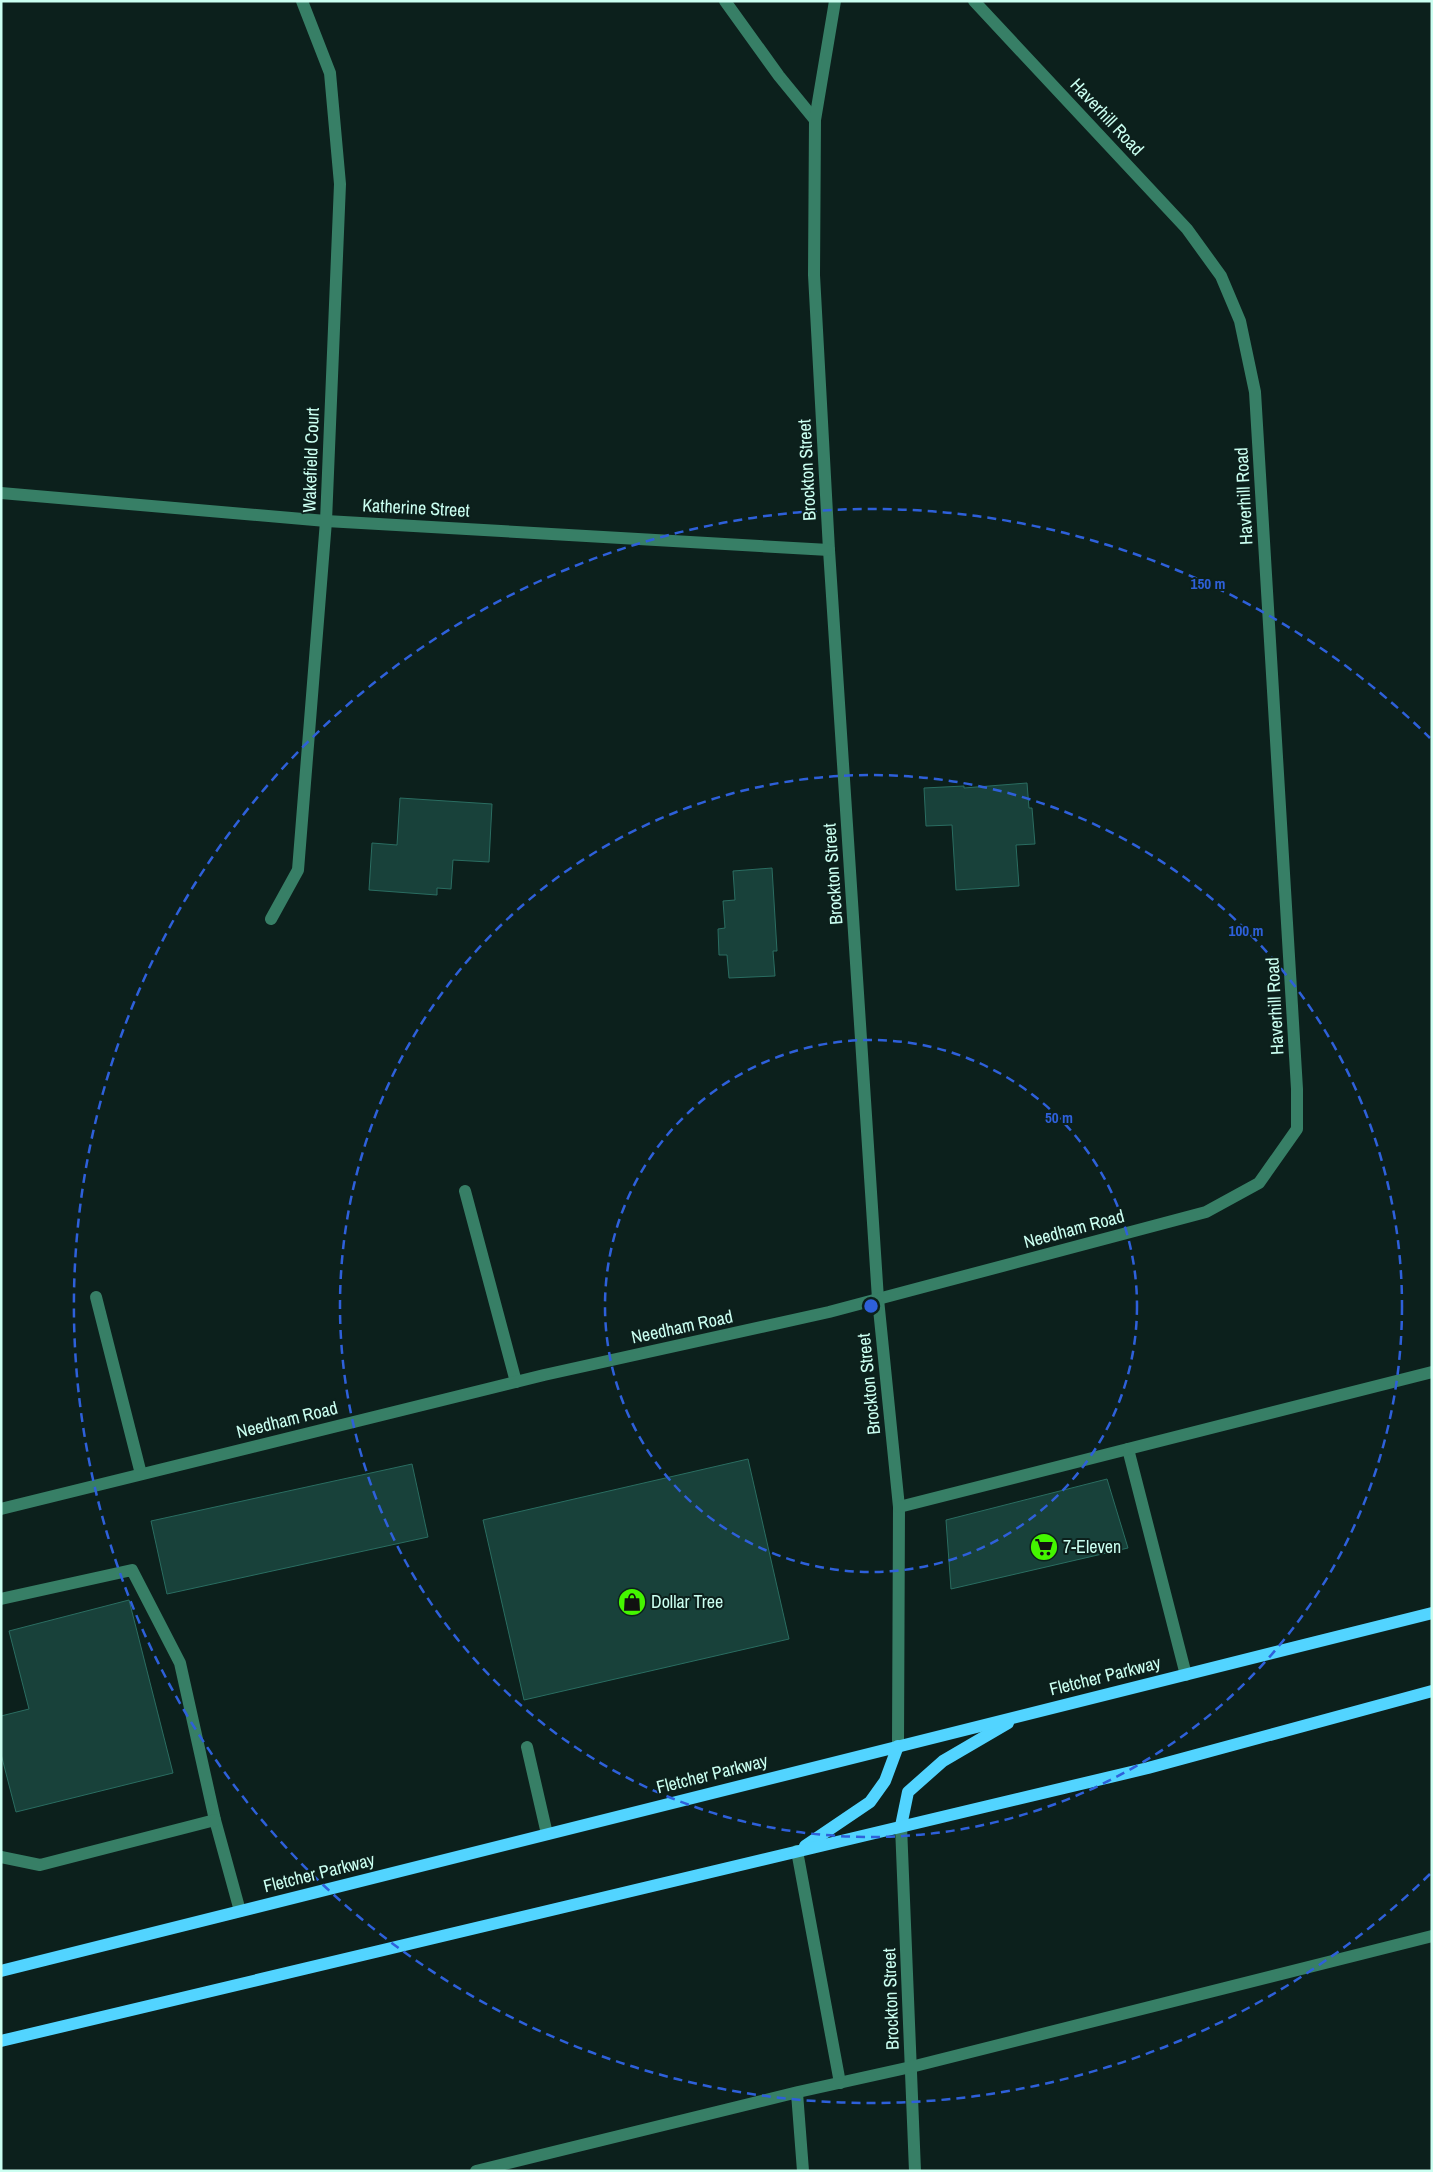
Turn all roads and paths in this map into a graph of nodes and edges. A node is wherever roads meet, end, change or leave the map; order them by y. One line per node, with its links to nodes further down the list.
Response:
1 (302, 1): 7 (street, Wakefield Court)
2 (725, 1): 5 (street)
3 (835, 1): 5 (street, Brockton Street)
4 (974, 1): 10 (street, Haverhill Road)
5 (815, 120): 8 (street, Brockton Street)
6 (1, 493): 7 (street, Katherine Street)
7 (326, 521): 8 (street, Katherine Street); 9 (street, Wakefield Court)
8 (829, 550): 13 (street, Brockton Street)
9 (271, 919)
10 (1297, 1089): 13 (street, Needham Road)
11 (465, 1191): 15 (street)
12 (96, 1297): 17 (street)
13 (878, 1299): 15 (street, Needham Road); 18 (street, Brockton Street)
14 (1432, 1372): 16 (street)
15 (516, 1382): 17 (street, Needham Road)
16 (1128, 1449): 18 (street); 22 (street)
17 (141, 1474): 19 (street, Needham Road)
18 (899, 1507): 25 (street, Brockton Street)
19 (1, 1510)
20 (1, 1599): 27 (street)
21 (1432, 1613): 22 (main road, Fletcher Parkway)
22 (1186, 1674): 24 (main road, Fletcher Parkway)
23 (1432, 1691): 28 (main road)
24 (1021, 1715): 25 (main road, Fletcher Parkway); 28 (main road)
25 (898, 1746): 29 (main road, Fletcher Parkway); 30 (main road)
26 (527, 1747): 29 (street)
27 (215, 1820): 31 (street); 32 (street)
28 (901, 1826): 30 (main road); 36 (street, Brockton Street)
29 (547, 1834): 32 (main road, Fletcher Parkway)
30 (797, 1851): 35 (main road); 37 (street)
31 (1, 1857)
32 (240, 1911): 34 (main road, Fletcher Parkway)
33 (1432, 1936): 36 (street)
34 (1, 1971)
35 (1, 2040)
36 (911, 2067): 37 (street); 41 (street, Brockton Street)
37 (840, 2083): 38 (street)
38 (797, 2093): 39 (street); 40 (street)
39 (476, 2171)
40 (802, 2171)
41 (915, 2171)

